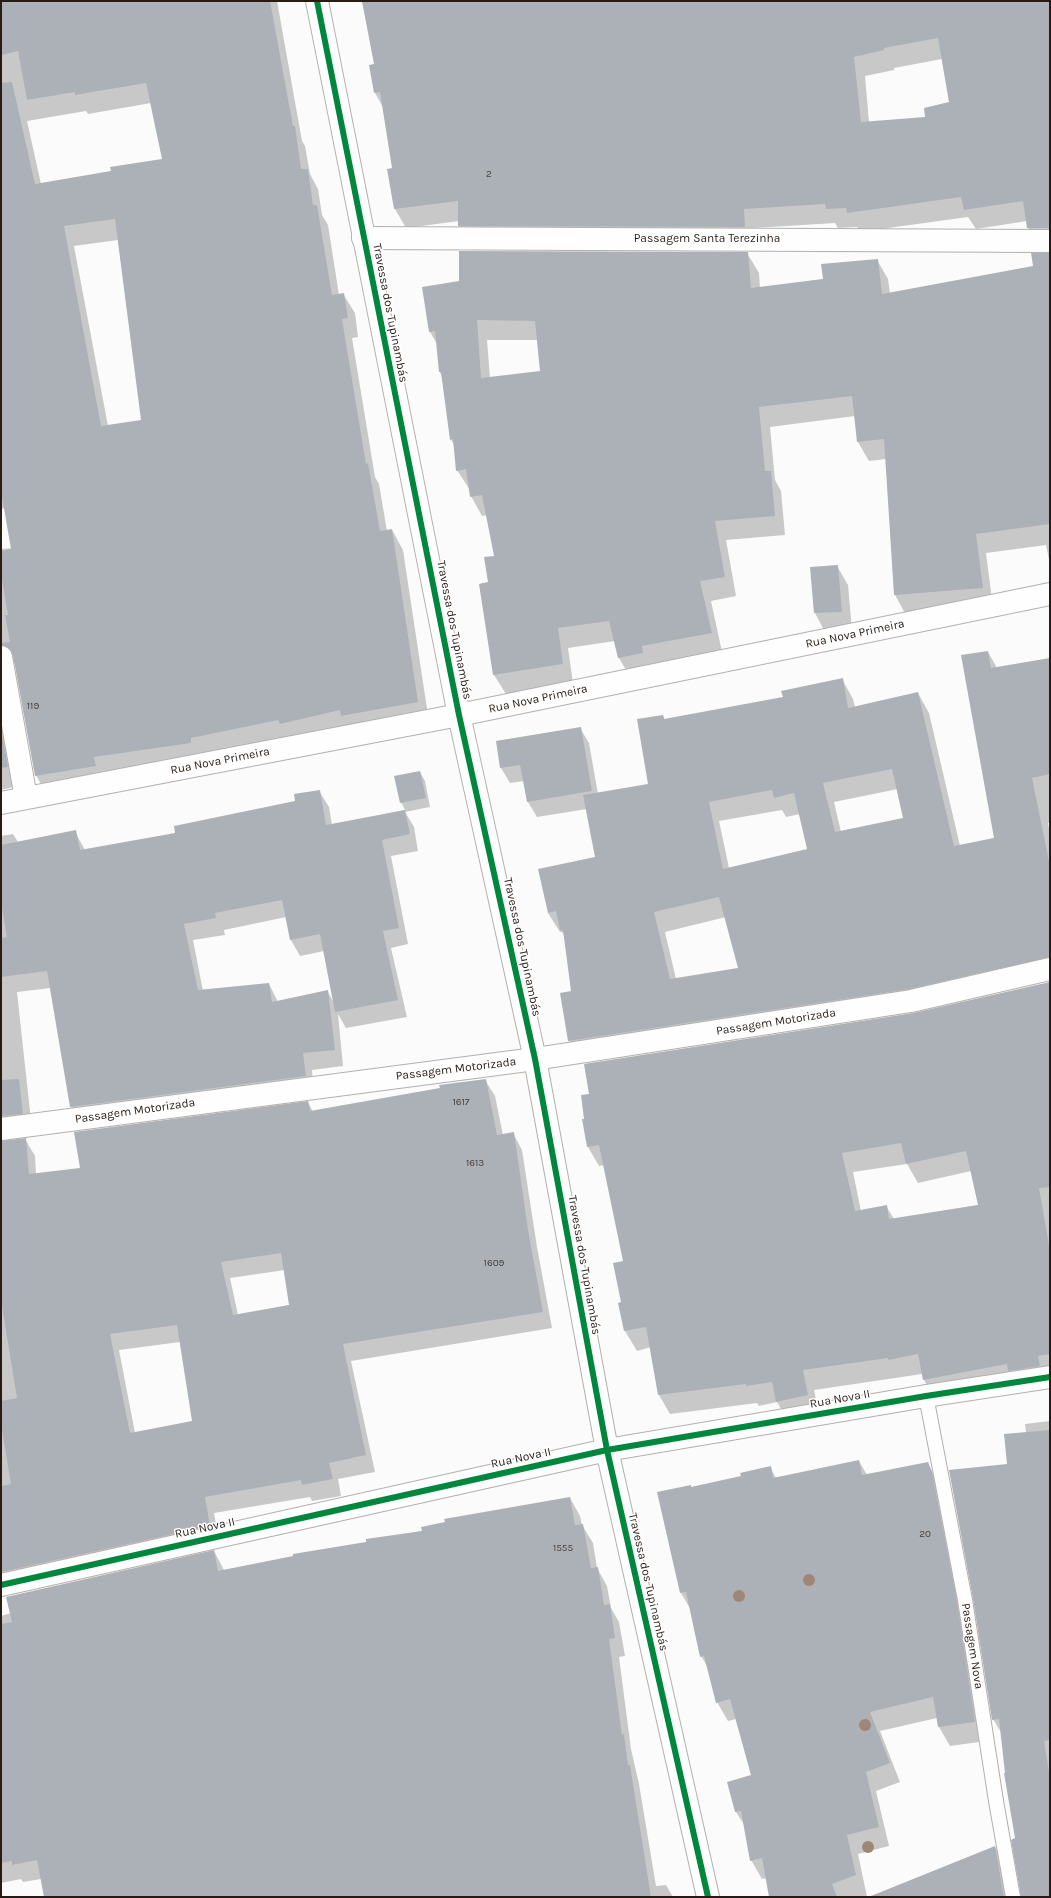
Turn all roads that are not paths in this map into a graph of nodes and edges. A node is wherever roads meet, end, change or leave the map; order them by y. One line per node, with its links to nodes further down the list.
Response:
1 (317, 1): 2 (street, Travessa dos Tupinambás)
2 (363, 238): 3 (street, Passagem Santa Terezinha); 6 (street, Travessa dos Tupinambás)
3 (1050, 241)
4 (1050, 594): 6 (street, Rua Nova Primeira)
5 (1, 657): 7 (street)
6 (459, 715): 7 (street, Rua Nova Primeira); 10 (street, Travessa dos Tupinambás)
7 (26, 798): 8 (street, Rua Nova Primeira)
8 (1, 803)
9 (1050, 969): 10 (street, Passagem Motorizada)
10 (535, 1059): 11 (street, Passagem Motorizada); 14 (street, Travessa dos Tupinambás)
11 (1, 1129)
12 (1050, 1377): 13 (street, Rua Nova II)
13 (926, 1396): 14 (street, Rua Nova II); 17 (lane, Passagem Nova)
14 (607, 1450): 15 (street, Rua Nova II); 16 (street, Travessa dos Tupinambás)
15 (1, 1585)
16 (708, 1897)
17 (1013, 1897)

